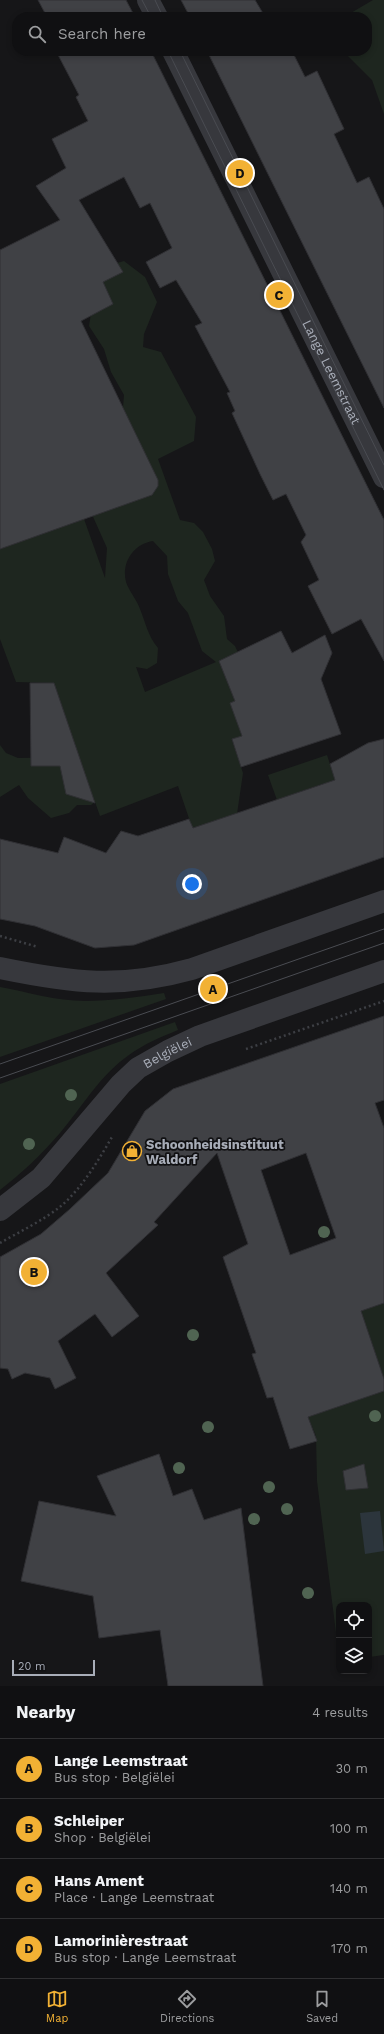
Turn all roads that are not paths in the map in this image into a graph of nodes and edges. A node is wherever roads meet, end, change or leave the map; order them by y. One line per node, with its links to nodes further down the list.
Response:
1 (148, 0): 2 (street)
2 (154, 12)
3 (176, 56): 4 (street, Lange Leemstraat)
4 (384, 477)
5 (384, 901): 6 (street)
6 (0, 968)
7 (384, 971): 8 (street, Belgiëlei)
8 (0, 1210)

